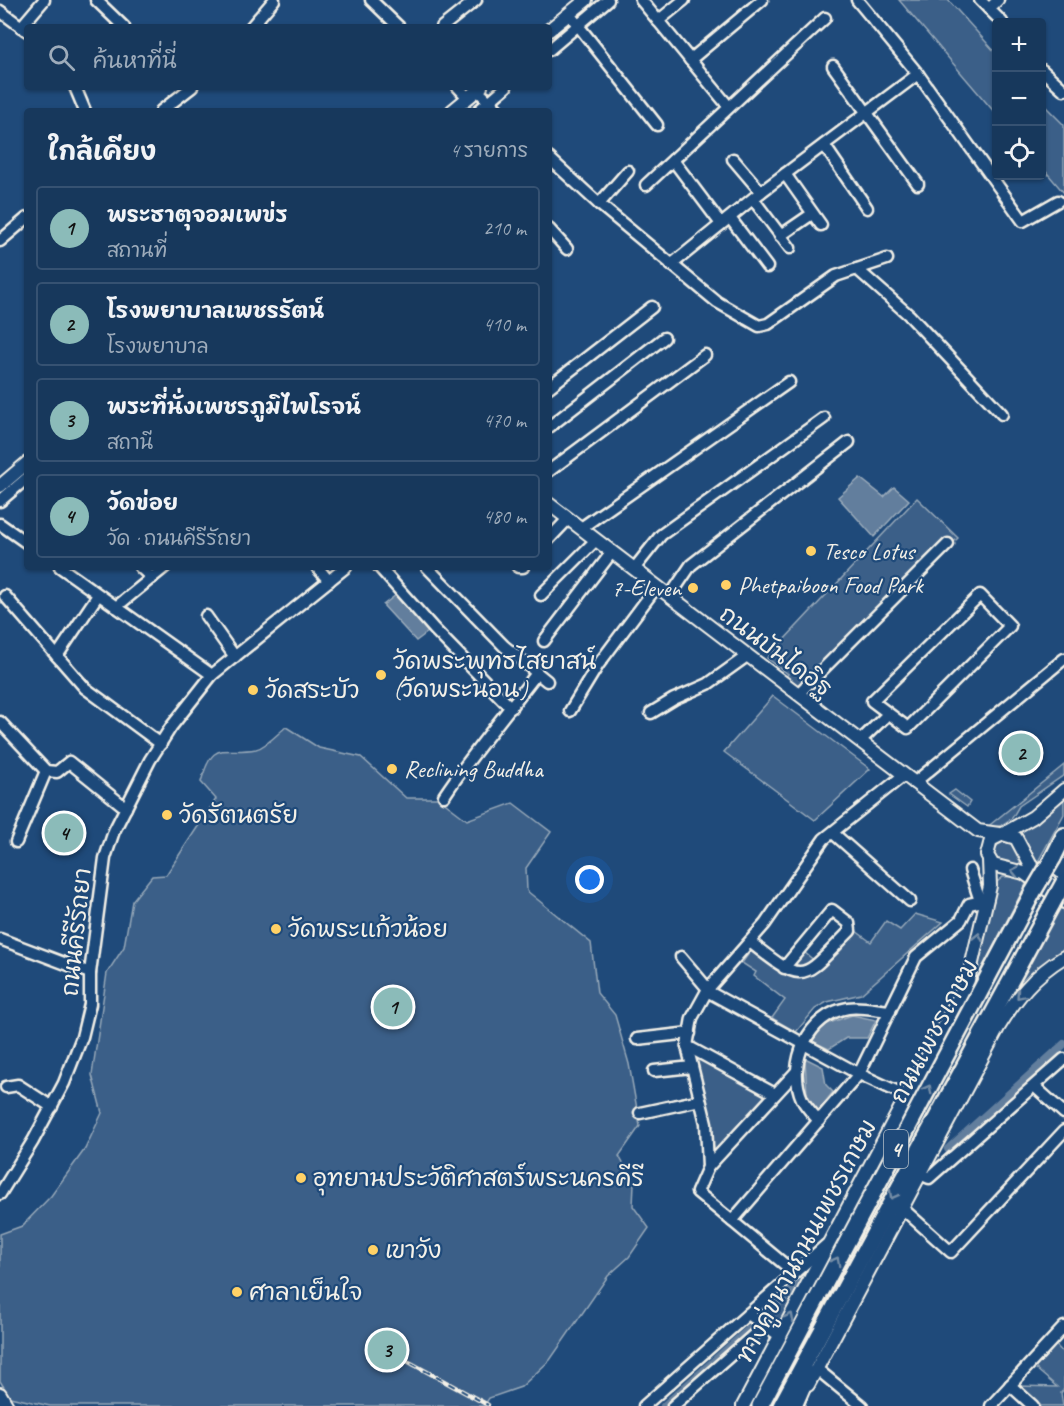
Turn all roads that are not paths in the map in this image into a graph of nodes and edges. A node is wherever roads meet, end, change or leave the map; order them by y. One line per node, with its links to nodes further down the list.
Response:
1 (44, 0): 20 (street)
2 (96, 0): 21 (street)
3 (274, 0): 22 (street)
4 (371, 0): 23 (street)
5 (476, 0): 24 (street)
6 (585, 0): 16 (main road)
7 (608, 0): 25 (street)
8 (641, 0): 19 (street)
9 (684, 0): 19 (street)
10 (762, 0): 29 (street)
11 (857, 0): 32 (street)
12 (980, 0): 14 (street)
13 (999, 0): 14 (street)
14 (989, 9): 18 (street)
15 (0, 10): 27 (street)
16 (569, 14): 25 (street); 26 (main road)
17 (825, 18): 39 (street)
18 (998, 18)
19 (658, 21): 29 (street)
20 (27, 24)
21 (121, 24)
22 (254, 24)
23 (396, 24)
24 (446, 24)
25 (578, 26): 28 (street); 46 (street)
26 (552, 28)
27 (24, 29)
28 (552, 48)
29 (690, 60): 39 (street)
30 (833, 66): 45 (street)
31 (1043, 72): 35 (street)
32 (918, 74): 45 (street); 56 (street)
33 (76, 90): 40 (street)
34 (503, 90): 38 (street)
35 (1064, 90)
36 (178, 91): 41 (street)
37 (475, 92): 38 (street); 42 (main road)
38 (489, 102): 43 (street); 44 (street)
39 (729, 107): 49 (street)
40 (85, 108)
41 (164, 108)
42 (456, 108)
43 (482, 108)
44 (496, 108)
45 (868, 111): 47 (street); 53 (street)
46 (657, 125)
47 (824, 145): 52 (street); 58 (street)
48 (733, 159): 55 (street)
49 (673, 160): 54 (street); 61 (street)
50 (552, 161): 57 (street)
51 (628, 171): 57 (street)
52 (785, 174): 55 (street); 59 (street)
53 (918, 184)
54 (646, 185)
55 (757, 196): 61 (street); 65 (street)
56 (1058, 201)
57 (599, 204): 69 (street)
58 (867, 208)
59 (812, 214): 62 (street); 65 (street)
60 (24, 220): 64 (street)
61 (726, 221): 69 (street); 70 (street)
62 (821, 225)
63 (552, 232): 67 (street)
64 (2, 234)
65 (780, 236): 66 (street)
66 (790, 248)
67 (567, 249)
68 (886, 259): 71 (street)
69 (672, 265): 71 (street)
70 (767, 267)
71 (857, 269): 77 (street)
72 (652, 307): 76 (street)
73 (664, 338): 79 (street)
74 (705, 355): 82 (street)
75 (789, 382): 89 (street)
76 (552, 385)
77 (1002, 414)
78 (824, 418): 95 (street)
79 (552, 425)
80 (849, 442): 109 (street)
81 (24, 466): 84 (main road)
82 (552, 469)
83 (24, 481): 85 (street)
84 (0, 486)
85 (0, 501)
86 (552, 506): 87 (main road, ถนนบันไดอิฐ)
87 (568, 519): 89 (main road, ถนนบันไดอิฐ); 90 (street)
88 (0, 524): 92 (street)
89 (581, 528): 91 (main road, ถนนบันไดอิฐ)
90 (552, 536)
91 (596, 540): 94 (main road, ถนนบันไดอิฐ); 108 (street)
92 (24, 541)
93 (948, 544): 120 (street)
94 (612, 552): 95 (main road, ถนนบันไดอิฐ); 112 (street)
95 (634, 569): 105 (main road, ถนนบันไดอิฐ)
96 (64, 570): 106 (street)
97 (143, 570): 103 (street)
98 (161, 570): 103 (street)
99 (320, 570): 104 (street)
100 (342, 570): 104 (street, ถนนคีรีรัถยา)
101 (382, 570): 121 (street)
102 (430, 570): 117 (street)
103 (152, 578): 110 (street)
104 (329, 581): 115 (street, ถนนคีรีรัถยา)
105 (657, 586): 109 (main road, ถนนบันไดอิฐ); 122 (street)
106 (98, 595): 110 (street); 113 (street)
107 (5, 596): 113 (street)
108 (541, 596)
109 (670, 596): 114 (main road, ถนนบันไดอิฐ)
110 (116, 607): 118 (street)
111 (206, 616): 115 (street)
112 (544, 642)
113 (57, 656): 127 (street)
114 (747, 656): 120 (main road, ถนนบันไดอิฐ); 123 (street)
115 (235, 657): 118 (street, ถนนคีรีรัถยา)
116 (1064, 659): 129 (street)
117 (537, 673): 119 (street); 121 (street)
118 (212, 675): 127 (street, ถนนคีรีรัถยา)
119 (548, 681)
120 (798, 694): 126 (main road, ถนนบันไดอิฐ)
121 (511, 708): 131 (street)
122 (570, 711)
123 (651, 714)
124 (888, 714): 124 (street); 126 (street)
125 (0, 722): 128 (street)
126 (860, 741): 129 (main road, ถนนบันไดอิฐ)
127 (160, 744): 132 (street, ถนนคีรีรัถยา)
128 (45, 771): 132 (street); 137 (street)
129 (909, 779): 133 (main road, ถนนบันไดอิฐ); 134 (street)
130 (1064, 790): 135 (main road)
131 (444, 796)
132 (126, 808): 150 (street, ถนนคีรีรัถยา)
133 (978, 831): 135 (main road, ถนนบันไดอิฐ); 138 (main road)
134 (833, 833): 142 (street); 146 (street)
135 (1001, 834): 138 (main road); 141 (main road)
136 (1064, 836): 192 (highway, ถนนเพชรเกษม / 4, one-way to 136, bridge)
137 (16, 842)
138 (987, 855): 143 (main road, ทางคู่ขนานถนนเพชรเกษม / 4); 144 (main road, one-way to 138)
139 (970, 870): 143 (street)
140 (1064, 882): 144 (highway, ถนนเพชรเกษม / 4, bridge)
141 (1064, 892)
142 (910, 901)
143 (983, 901): 152 (street); 165 (main road, ทางคู่ขนานถนนเพชรเกษม / 4, one-way to 143)
144 (1058, 903): 177 (highway, ถนนเพชรเกษม / 4, one-way to 177)
145 (0, 939): 150 (street)
146 (750, 942): 149 (street); 151 (street)
147 (681, 957): 151 (street)
148 (1064, 957): 173 (main road, 4, one-way to 173)
149 (784, 968): 149 (street)
150 (90, 973): 167 (street, ถนนคีรีรัถยา)
151 (707, 990): 153 (street); 155 (street)
152 (890, 1011): 155 (street); 161 (street)
153 (690, 1034): 154 (street); 156 (street)
154 (637, 1039)
155 (802, 1044): 160 (street); 161 (street)
156 (687, 1046): 158 (street); 164 (street)
157 (1064, 1059): 162 (street)
158 (692, 1067): 159 (street); 166 (street)
159 (654, 1071)
160 (795, 1072): 164 (street); 170 (street)
161 (859, 1074): 165 (street); 170 (street)
162 (1034, 1086): 169 (street); 173 (street)
163 (6, 1087): 167 (street)
164 (776, 1094): 172 (street)
165 (907, 1096): 178 (main road, ทางคู่ขนานถนนเพชรเกษม / 4)
166 (700, 1100): 168 (street); 172 (street)
167 (51, 1107): 174 (street, ถนนคีรีรัถยา)
168 (640, 1113)
169 (1064, 1113)
170 (819, 1121): 176 (street)
171 (1064, 1131): 175 (street)
172 (708, 1167): 176 (street)
173 (920, 1174): 175 (main road, 4)
174 (0, 1194)
175 (902, 1208): 184 (main road, 4)
176 (732, 1221): 179 (street)
177 (869, 1240): 193 (highway, ถนนเพชรเกษม / 4); 194 (highway)
178 (829, 1243): 179 (street); 182 (main road, ทางคู่ขนานถนนเพชรเกษม / 4, one-way to 178)
179 (795, 1273): 180 (street)
180 (750, 1315): 181 (street); 186 (street)
181 (763, 1324): 182 (street); 188 (street)
182 (780, 1336): 191 (main road, ทางคู่ขนานถนนเพชรเกษม / 4)
183 (1061, 1336): 185 (street)
184 (817, 1369): 194 (main road, 4); 195 (street)
185 (1010, 1385): 196 (street); 197 (street)
186 (660, 1392): 188 (street); 190 (street)
187 (0, 1394): 189 (main road)
188 (678, 1405)
189 (7, 1406)
190 (644, 1406)
191 (742, 1406)
192 (760, 1406)
193 (781, 1406)
194 (795, 1406)
195 (862, 1406)
196 (991, 1406)
197 (1033, 1406)

